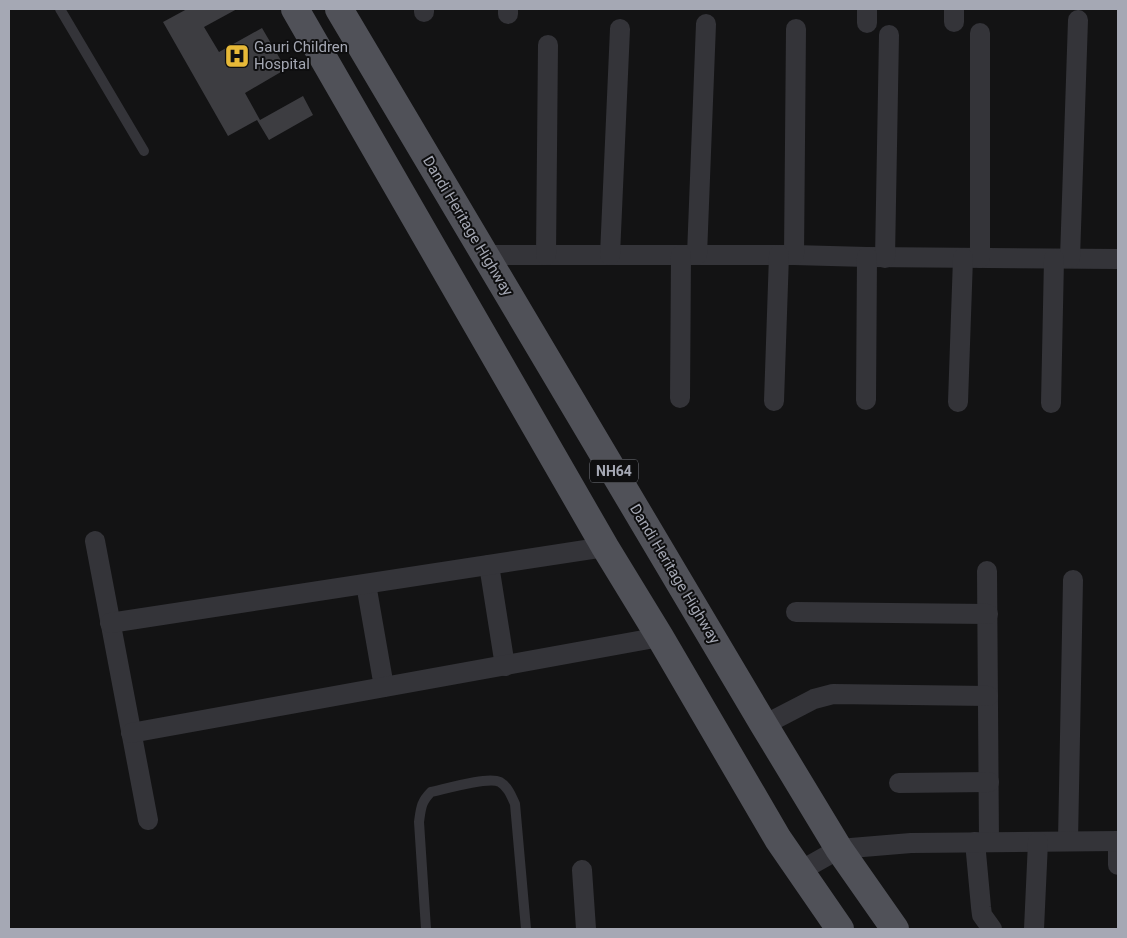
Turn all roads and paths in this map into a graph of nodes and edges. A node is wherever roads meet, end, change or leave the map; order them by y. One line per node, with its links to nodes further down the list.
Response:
1 (60, 9): 11 (lane)
2 (295, 9): 27 (main road, NH64)
3 (340, 9): 12 (main road, Dandi Heritage Highway / NH64)
4 (1078, 20): 19 (street)
5 (706, 24): 15 (street)
6 (620, 29): 14 (street)
7 (796, 29): 16 (street)
8 (980, 33): 18 (street)
9 (889, 35): 17 (street)
10 (548, 45): 13 (street)
11 (144, 151)
12 (486, 255): 13 (street); 39 (main road, Dandi Heritage Highway / NH64)
13 (546, 255): 14 (street)
14 (610, 255): 15 (street)
15 (689, 255): 16 (street); 21 (street)
16 (786, 255): 17 (street); 23 (street)
17 (876, 257): 18 (street); 22 (street)
18 (971, 258): 19 (street); 24 (street)
19 (1062, 259): 20 (street); 25 (street)
20 (1118, 259)
21 (680, 398)
22 (866, 400)
23 (774, 401)
24 (958, 402)
25 (1051, 403)
26 (95, 541): 34 (street)
27 (605, 547): 28 (street); 35 (main road, NH64)
28 (489, 565): 31 (street); 36 (street)
29 (987, 571): 33 (street)
30 (1073, 580): 44 (street)
31 (366, 584): 34 (street); 37 (street)
32 (796, 612): 33 (street)
33 (988, 614): 38 (street)
34 (110, 623): 40 (street)
35 (660, 638): 36 (street); 51 (main road, NH64)
36 (506, 666): 37 (street)
37 (384, 687): 40 (street)
38 (988, 696): 39 (street); 41 (street)
39 (764, 725): 48 (main road, Dandi Heritage Highway / NH64)
40 (131, 733): 43 (street)
41 (989, 782): 42 (street); 46 (street)
42 (899, 783)
43 (148, 820)
44 (1068, 841): 45 (street); 47 (street)
45 (1118, 841): 49 (street)
46 (982, 842): 47 (street); 48 (street); 57 (street)
47 (1038, 842): 58 (street)
48 (840, 849): 51 (street); 56 (main road, Dandi Heritage Highway / NH64)
49 (1118, 865)
50 (582, 870): 54 (street)
51 (800, 871): 55 (main road, NH64)
52 (426, 929): 53 (lane)
53 (526, 929)
54 (586, 929)
55 (840, 929)
56 (895, 929)
57 (992, 929)
58 (1034, 929)

